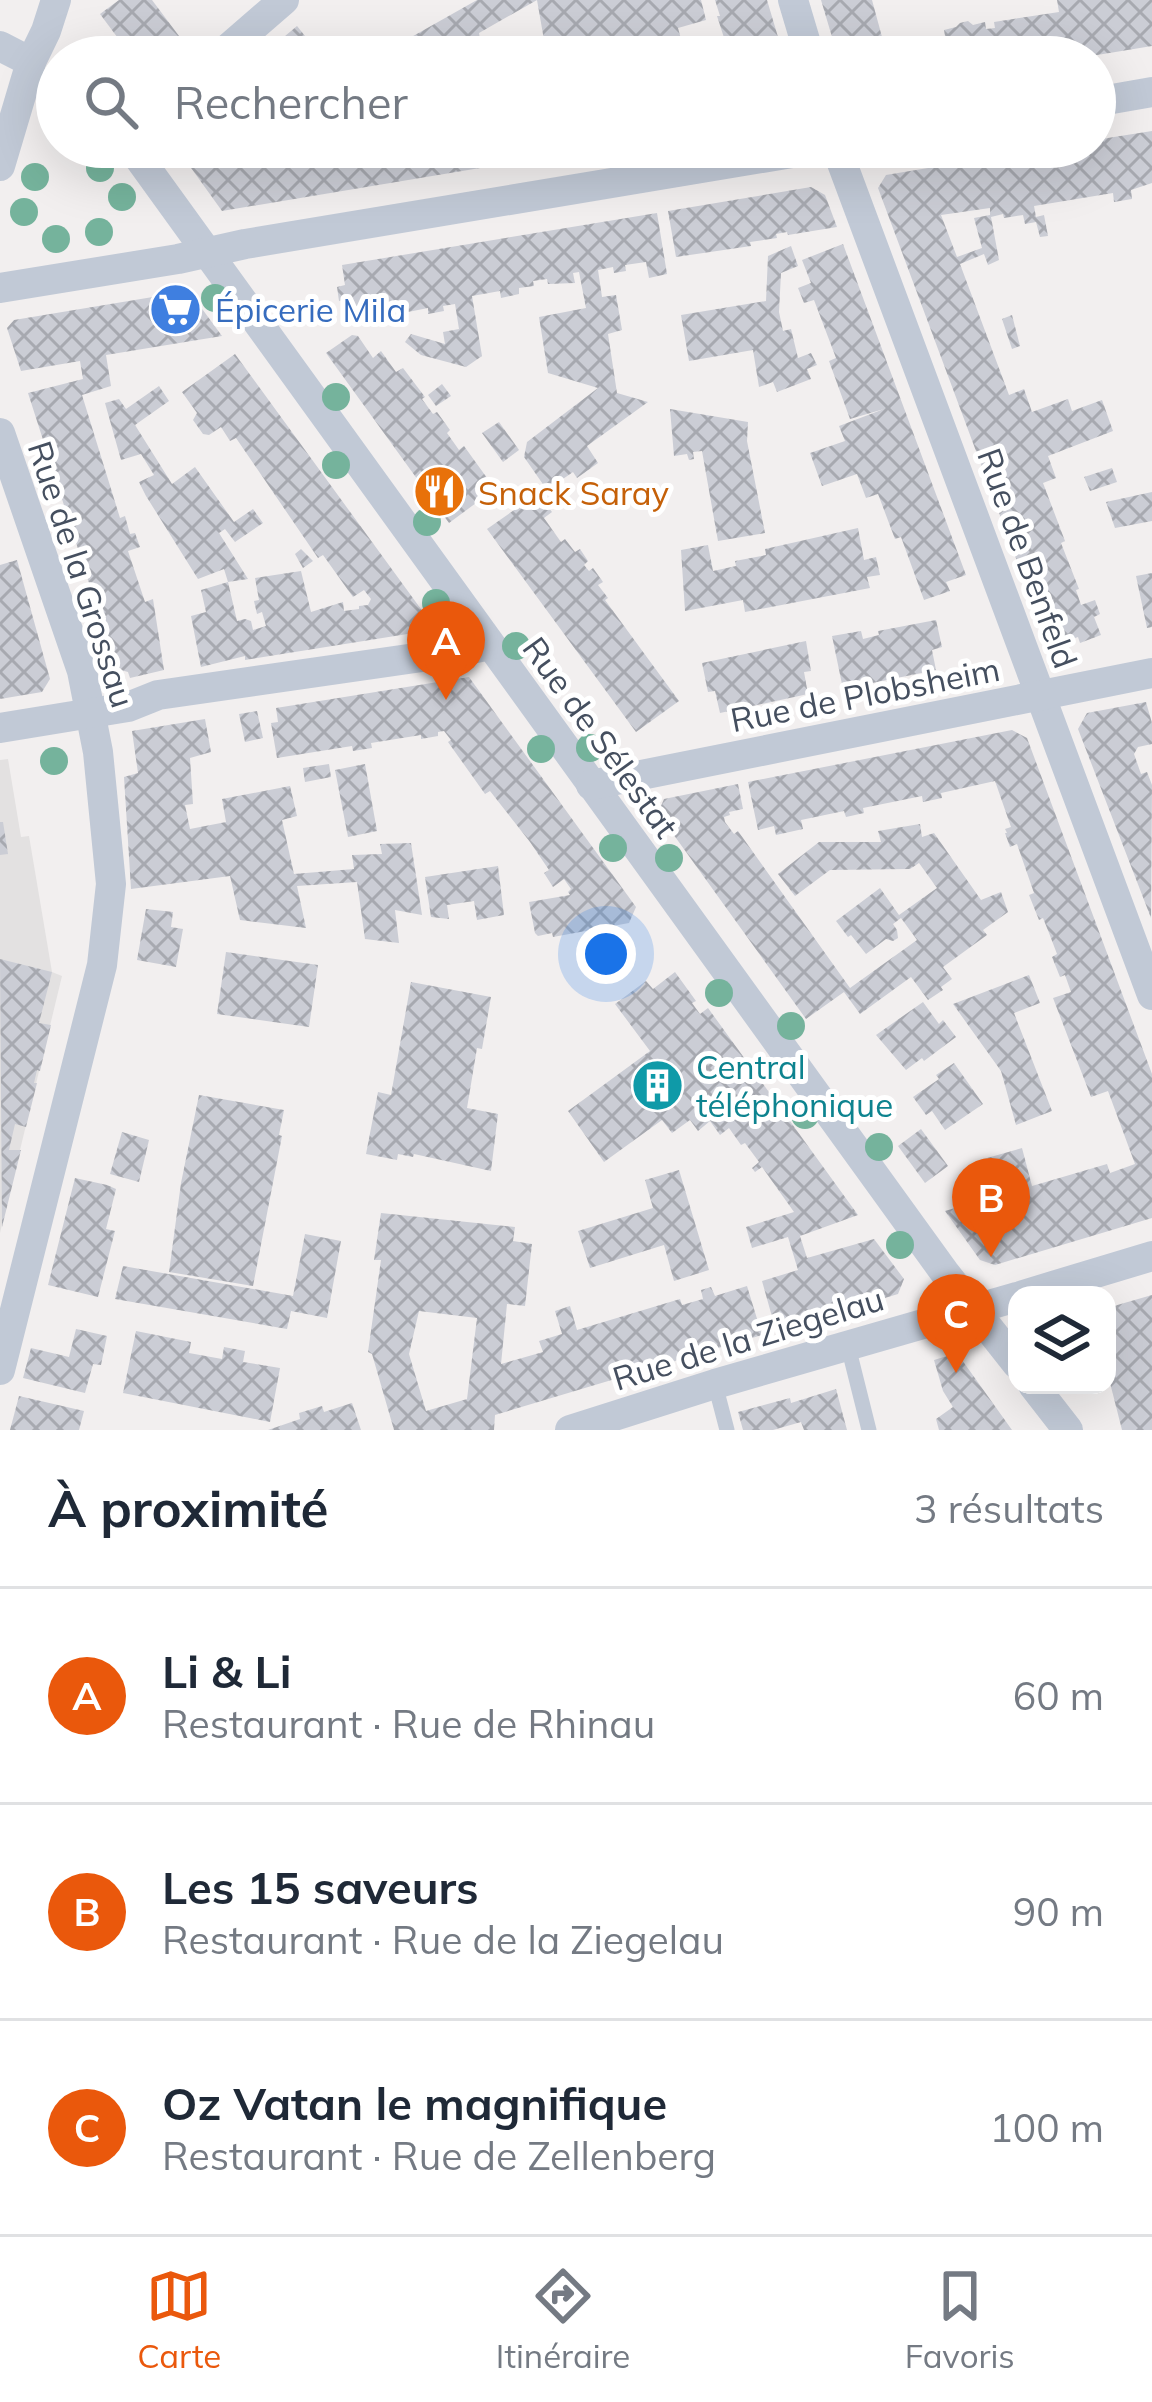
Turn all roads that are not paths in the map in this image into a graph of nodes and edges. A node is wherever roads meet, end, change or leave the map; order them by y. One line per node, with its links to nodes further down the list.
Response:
1 (56, 0): 4 (street)
2 (284, 0): 5 (street)
3 (793, 0): 6 (street)
4 (45, 36)
5 (242, 36)
6 (804, 36)
7 (0, 46): 8 (street)
8 (36, 55)
9 (36, 75): 12 (street)
10 (1152, 92): 11 (street)
11 (1116, 98)
12 (8, 165)
13 (133, 168): 16 (street, Rue de Sélestat)
14 (705, 168): 16 (street)
15 (840, 168): 21 (street, Rue de Benfeld)
16 (206, 254): 17 (street); 19 (street, Rue de Sélestat)
17 (0, 289)
18 (0, 433): 22 (street, Rue de la Grossau)
19 (490, 644): 22 (street); 24 (street, Rue de Sélestat)
20 (1152, 673): 21 (street, Rue de Plobsheim)
21 (1040, 695): 24 (street, Rue de Plobsheim); 25 (street, Rue de Benfeld)
22 (92, 713): 23 (street); 32 (street, Rue de la Grossau)
23 (0, 728)
24 (591, 784): 29 (street, Rue de Sélestat)
25 (1152, 995)
26 (1152, 1256): 27 (street, Rue de la Ziegelau)
27 (1053, 1286)
28 (1008, 1299): 29 (street, Rue de la Ziegelau)
29 (974, 1309): 30 (street, Rue de la Ziegelau); 31 (street, Rue de Sélestat)
30 (848, 1346): 33 (street, Rue de la Ziegelau); 37 (lane)
31 (1008, 1352)
32 (0, 1370)
33 (715, 1384): 35 (street, Rue de la Ziegelau); 36 (lane)
34 (1040, 1394): 38 (street)
35 (570, 1430)
36 (727, 1430)
37 (869, 1430)
38 (1068, 1430)

